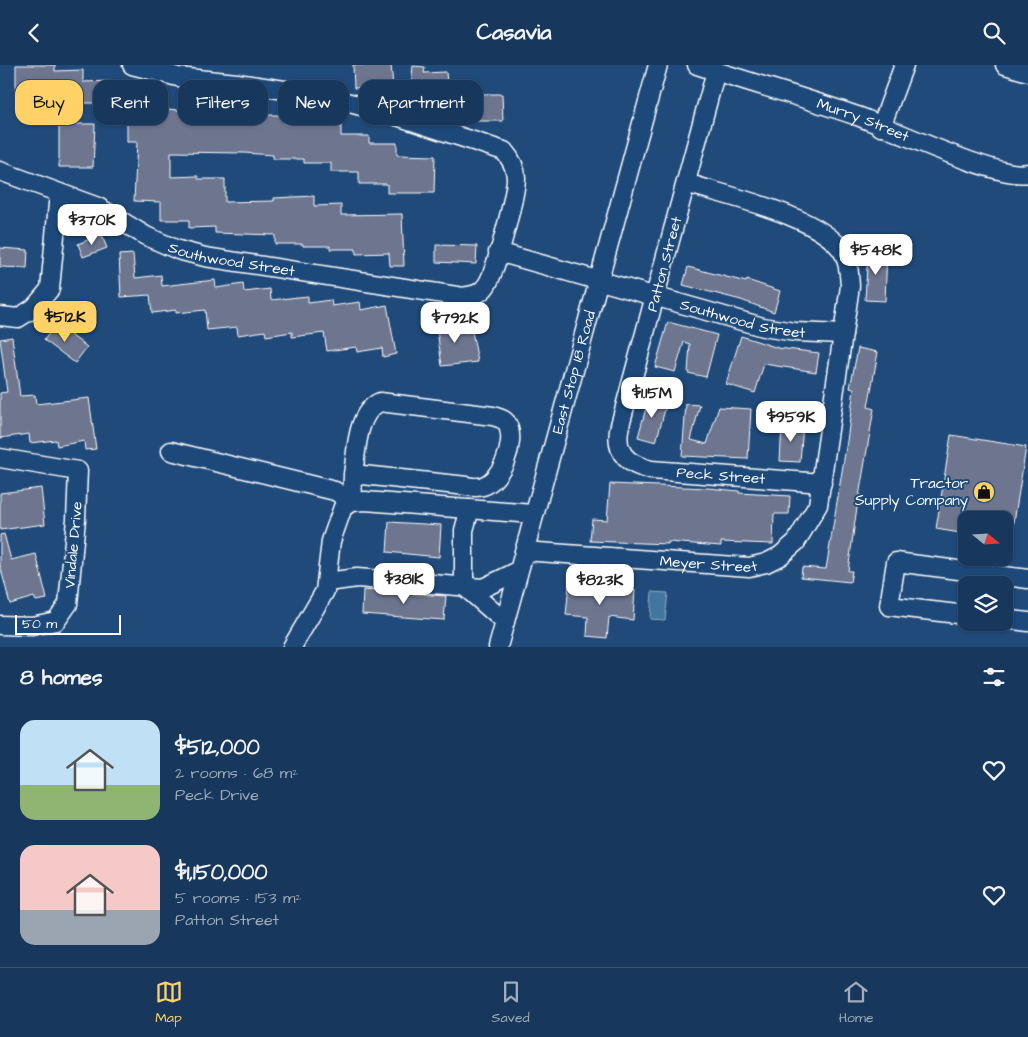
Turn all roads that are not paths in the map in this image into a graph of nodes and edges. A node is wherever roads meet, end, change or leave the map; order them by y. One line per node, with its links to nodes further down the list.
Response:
1 (132, 65): 13 (street)
2 (658, 65): 14 (street, East Stop 18 Road)
3 (697, 65): 6 (street, Murry Street)
4 (904, 65): 8 (street)
5 (1005, 65): 7 (street)
6 (716, 71): 8 (street, Murry Street); 11 (street, Patton Street)
7 (1028, 72)
8 (881, 127): 10 (street, Murry Street)
9 (0, 171): 12 (street, Southwood Street)
10 (1028, 173)
11 (686, 183): 15 (street, Patton Street); 17 (street)
12 (58, 193): 13 (street, Southwood Street); 16 (street)
13 (498, 253): 14 (street, Southwood Street)
14 (598, 279): 15 (street, Southwood Street); 25 (street, East Stop 18 Road)
15 (655, 296): 17 (street, Southwood Street); 19 (street, Patton Street)
16 (0, 316)
17 (843, 335): 22 (street)
18 (171, 451): 23 (street)
19 (624, 455): 22 (street, Peck Street)
20 (0, 458): 37 (street, Vindale Drive)
21 (353, 474): 21 (street); 23 (street)
22 (822, 483): 26 (street, Meyer Street)
23 (352, 502): 24 (street); 31 (street)
24 (470, 509): 25 (street); 32 (street)
25 (533, 514): 26 (street, East Stop 18 Road)
26 (524, 551): 27 (street, East Stop 18 Road)
27 (518, 571): 32 (street); 35 (street, East Stop 18 Road)
28 (1006, 576): 33 (street)
29 (1013, 577): 30 (street)
30 (1028, 579)
31 (327, 582): 32 (street); 38 (street)
32 (464, 586): 35 (street)
33 (958, 614)
34 (1013, 620): 36 (street)
35 (505, 622): 39 (street, East Stop 18 Road)
36 (1028, 622)
37 (0, 625)
38 (292, 647)
39 (498, 647)

